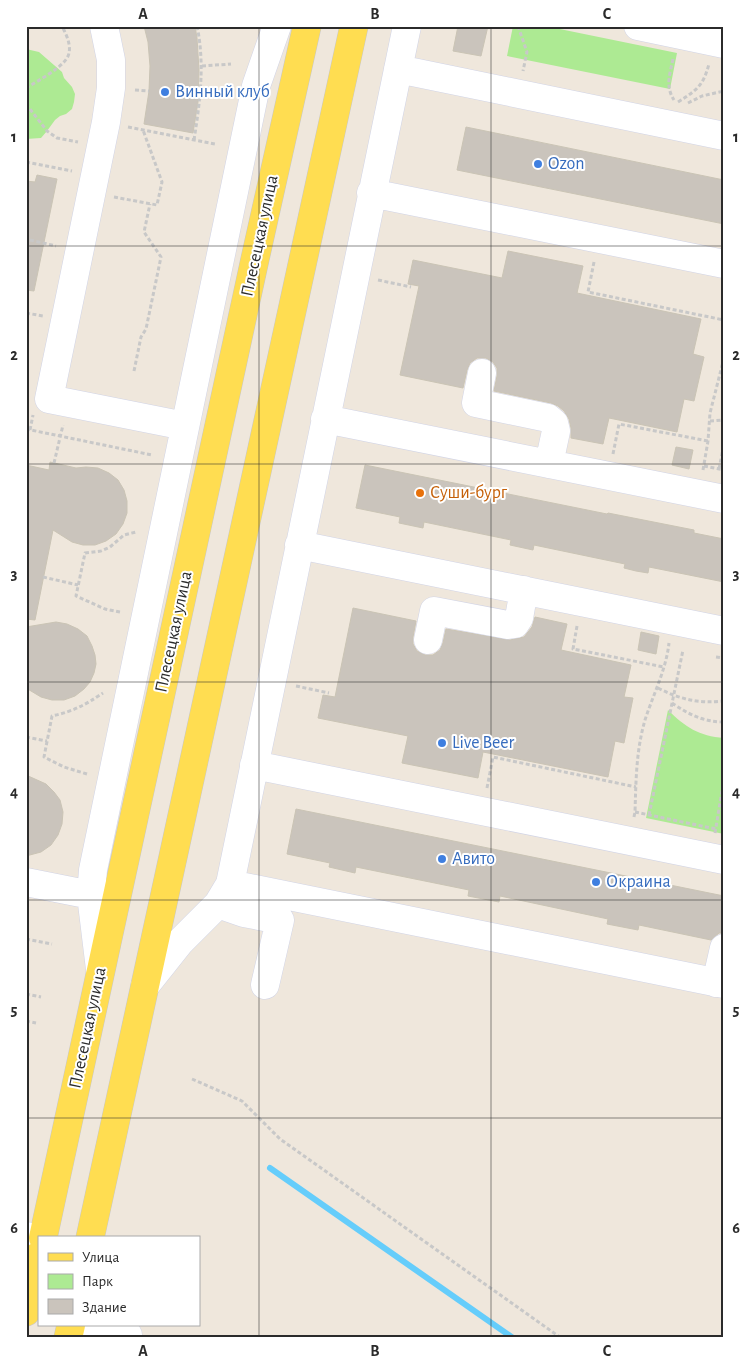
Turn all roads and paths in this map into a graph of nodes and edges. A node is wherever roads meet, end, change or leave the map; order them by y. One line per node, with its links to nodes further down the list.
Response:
1 (62, 26): 16 (path)
2 (104, 26): 19 (street)
3 (198, 26): 13 (path)
4 (307, 26): 94 (main road, Плесецкая улица)
5 (354, 26): 97 (main road)
6 (406, 26): 14 (street)
7 (518, 26): 15 (path)
8 (638, 26): 10 (street)
9 (271, 28): 42 (street)
10 (717, 53): 11 (path)
11 (674, 56)
12 (231, 64): 13 (path)
13 (202, 66): 21 (path)
14 (398, 69): 20 (street); 25 (street)
15 (523, 72)
16 (26, 88)
17 (26, 104): 19 (path)
18 (143, 130): 19 (path); 21 (path); 27 (path)
19 (103, 134): 38 (street)
20 (724, 136)
21 (194, 140): 22 (path)
22 (215, 144)
23 (26, 162): 24 (path)
24 (60, 169)
25 (371, 193): 28 (street); 39 (street)
26 (114, 196): 27 (path)
27 (150, 204): 36 (path)
28 (599, 239): 31 (street); 34 (path)
29 (30, 240): 30 (path)
30 (58, 246)
31 (724, 264)
32 (373, 279): 33 (path)
33 (411, 287)
34 (724, 320)
35 (724, 358): 41 (path)
36 (134, 371)
37 (482, 374): 49 (street)
38 (67, 403): 42 (street); 44 (path)
39 (325, 419): 49 (street); 57 (street)
40 (724, 420): 41 (path)
41 (710, 421): 45 (path)
42 (185, 426): 90 (street)
43 (26, 429): 44 (path)
44 (60, 436): 47 (path); 48 (path)
45 (708, 441): 50 (path); 53 (path)
46 (724, 444): 51 (path)
47 (152, 454)
48 (54, 463)
49 (549, 464): 53 (street)
50 (704, 466): 51 (path); 54 (path)
51 (719, 469): 52 (path)
52 (724, 470)
53 (608, 476): 54 (street)
54 (698, 494): 55 (street)
55 (724, 499)
56 (136, 532): 59 (path)
57 (300, 545): 60 (street); 78 (street)
58 (43, 577): 59 (path)
59 (78, 585): 62 (path)
60 (524, 590): 61 (street); 65 (street)
61 (582, 602): 63 (street); 67 (path)
62 (120, 612)
63 (671, 620): 64 (street); 67 (path)
64 (724, 630)
65 (428, 640)
66 (683, 650): 72 (path)
67 (664, 668): 69 (path)
68 (291, 684): 71 (path)
69 (658, 688): 72 (path); 81 (path)
70 (104, 693): 77 (path)
71 (329, 693)
72 (673, 696): 73 (path); 74 (path)
73 (724, 701)
74 (672, 702): 75 (path); 84 (path)
75 (724, 722)
76 (26, 737): 77 (path)
77 (47, 741): 79 (path)
78 (254, 765): 82 (street); 89 (street)
79 (87, 774)
80 (724, 780): 85 (path)
81 (636, 787): 82 (path); 83 (path)
82 (482, 811): 86 (street)
83 (635, 812): 84 (path); 86 (path)
84 (648, 815): 85 (path)
85 (716, 829): 87 (path)
86 (628, 841): 87 (street)
87 (717, 859)
88 (26, 882): 90 (street)
89 (224, 894): 95 (street); 96 (street); 97 (street)
90 (91, 895): 94 (street)
91 (26, 939): 92 (path)
92 (52, 944)
93 (724, 948): 95 (street)
94 (100, 971): 103 (main road, Плесецкая улица)
95 (720, 984)
96 (265, 985)
97 (145, 986): 104 (main road)
98 (26, 994): 99 (path)
99 (42, 998)
100 (26, 1021): 101 (path)
101 (36, 1023)
102 (192, 1079): 109 (path)
103 (42, 1236)
104 (90, 1236)
105 (38, 1259): 106 (main road)
106 (26, 1312)
107 (88, 1326): 108 (street)
108 (128, 1335)
109 (561, 1338)

